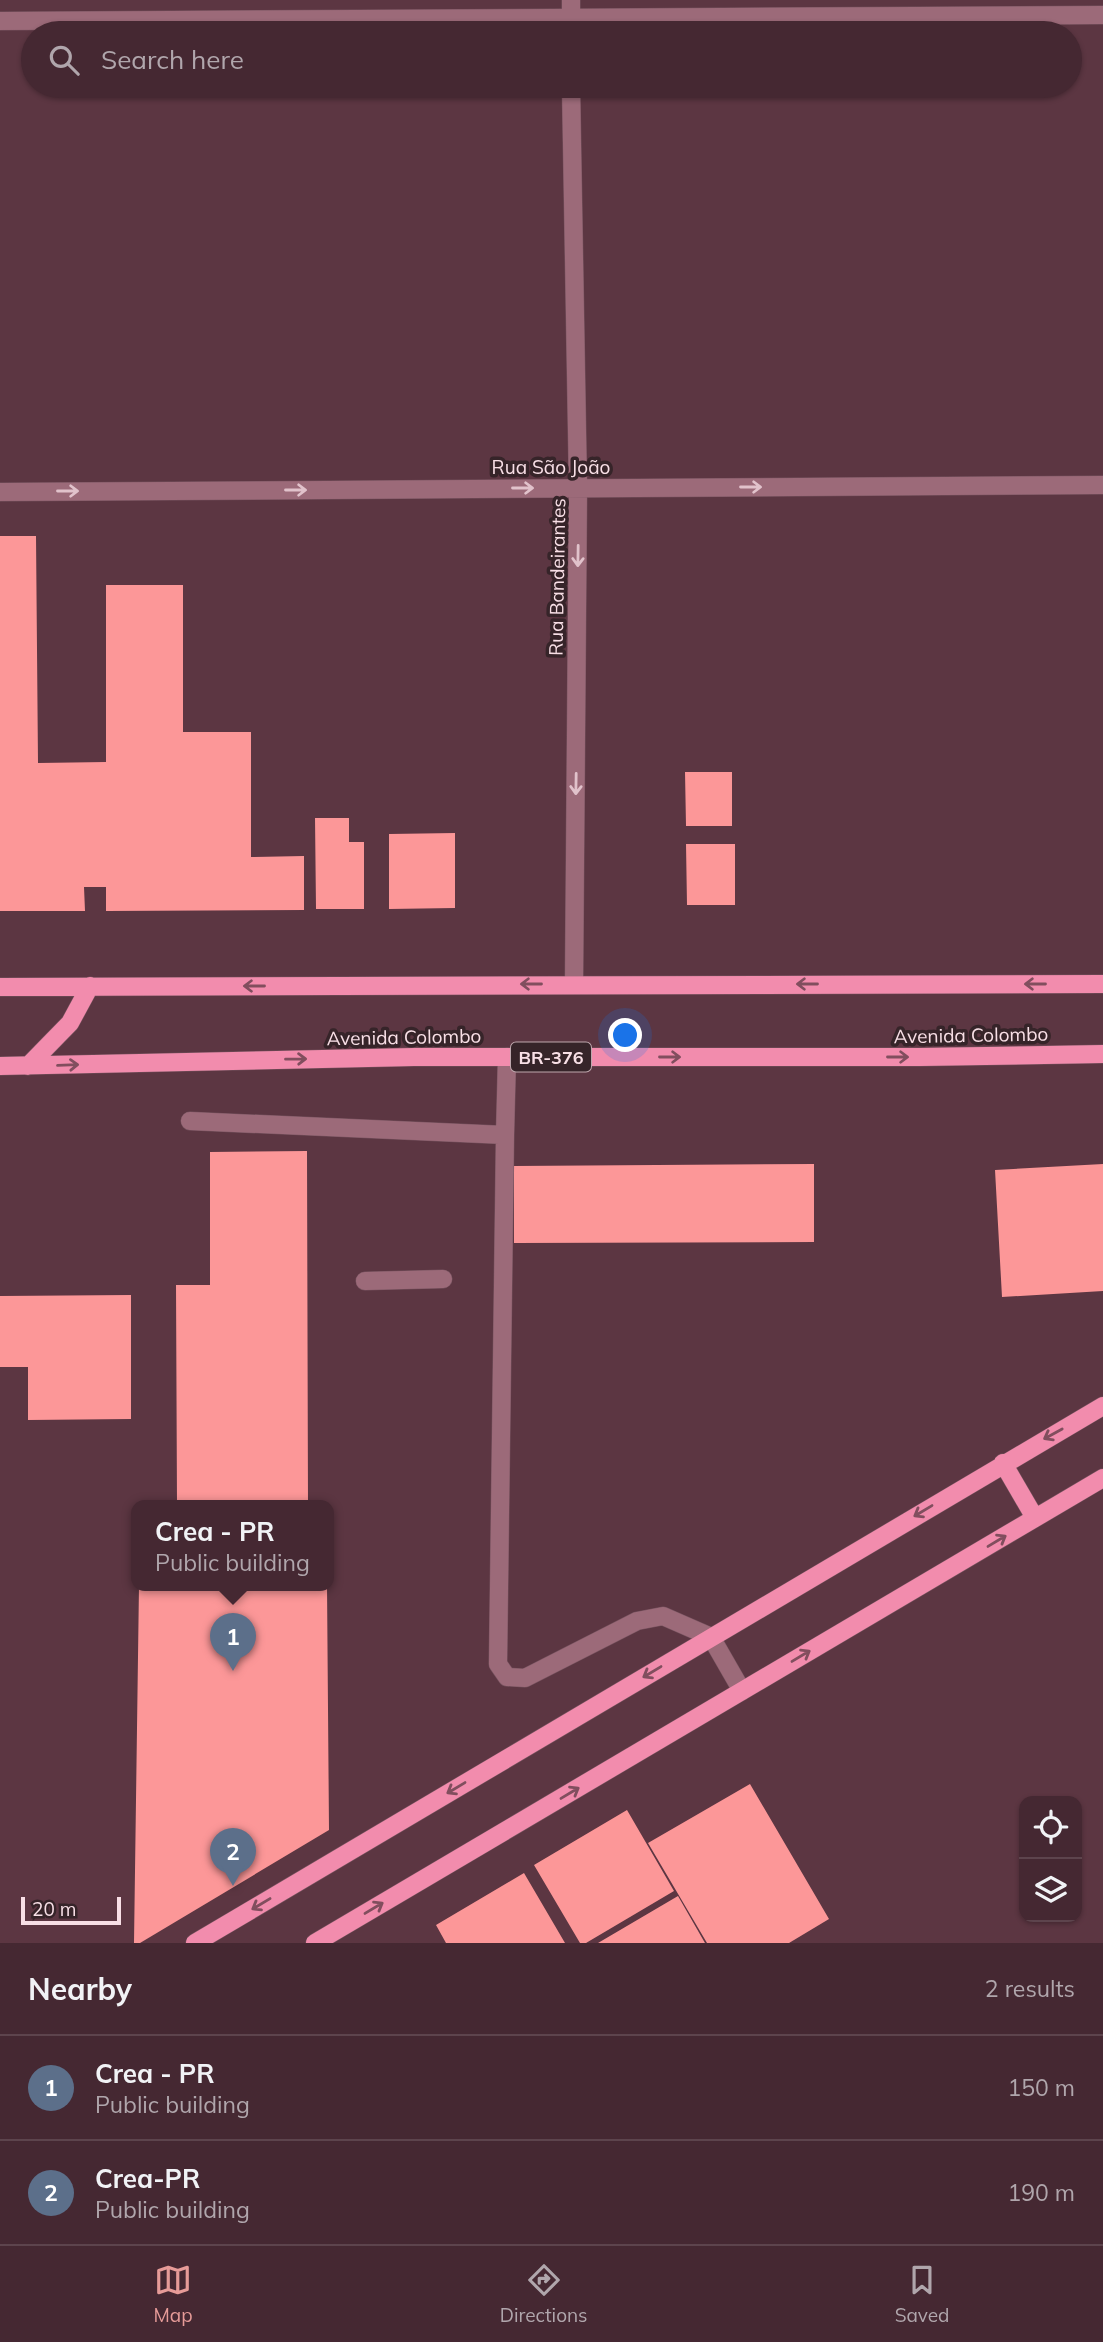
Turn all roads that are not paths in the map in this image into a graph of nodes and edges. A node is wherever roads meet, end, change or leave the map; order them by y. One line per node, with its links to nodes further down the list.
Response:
1 (1103, 15): 2 (street)
2 (571, 17): 3 (street)
3 (0, 21)
4 (572, 98): 6 (street, Rua Bandeirantes)
5 (1103, 485): 6 (street, Rua São João, one-way to 5)
6 (578, 488): 7 (street, Rua São João, one-way to 6); 8 (street, Rua Bandeirantes, one-way to 8)
7 (0, 492)
8 (574, 984): 9 (main road, one-way to 8); 10 (main road, one-way to 10)
9 (1103, 984)
10 (90, 986): 11 (main road); 15 (main road)
11 (0, 987)
12 (1103, 1054): 13 (main road, Avenida Colombo / BR-376, one-way to 12)
13 (507, 1057): 15 (main road, Avenida Colombo / BR-376, one-way to 13); 17 (street)
14 (0, 1066): 15 (main road, Avenida Colombo / BR-376)
15 (28, 1066)
16 (190, 1121): 17 (street)
17 (505, 1135): 24 (street)
18 (443, 1279): 19 (street)
19 (365, 1281)
20 (1103, 1406): 21 (main road, one-way to 21)
21 (1003, 1463): 23 (main road); 24 (main road, one-way to 24)
22 (1103, 1478): 23 (main road)
23 (1035, 1518): 25 (main road, one-way to 23)
24 (711, 1637): 25 (street); 26 (main road, one-way to 26)
25 (742, 1691): 27 (main road, one-way to 25)
26 (195, 1943)
27 (315, 1943)

